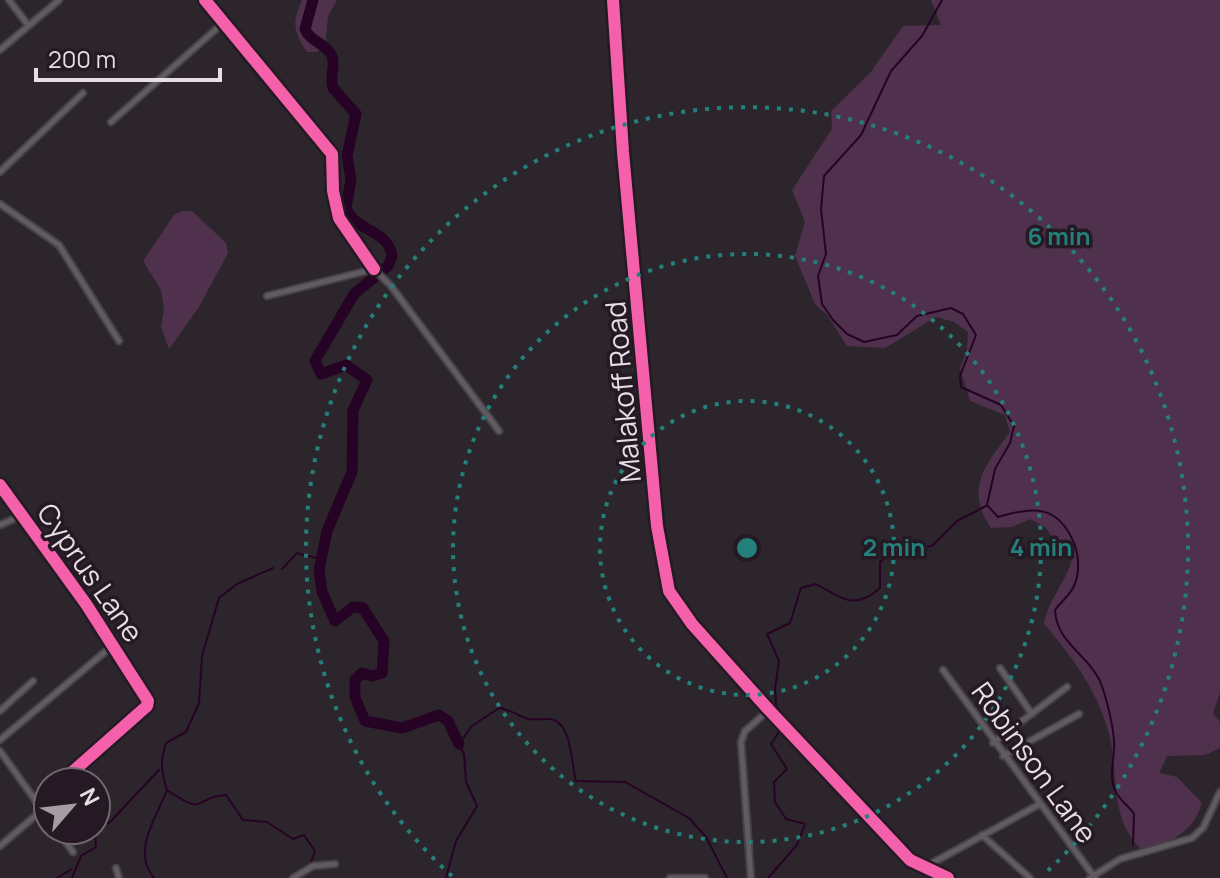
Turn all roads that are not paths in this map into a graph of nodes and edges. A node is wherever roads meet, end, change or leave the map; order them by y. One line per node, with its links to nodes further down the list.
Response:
1 (9, 0): 6 (street)
2 (59, 0): 6 (street)
3 (205, 0): 5 (street)
4 (613, 0): 25 (street, Malakoff Road)
5 (223, 23): 9 (street); 12 (street)
6 (28, 25): 7 (street)
7 (0, 50)
8 (83, 93): 10 (street)
9 (111, 122)
10 (0, 172)
11 (0, 204): 14 (street)
12 (374, 269): 13 (street); 15 (street)
13 (267, 296)
14 (119, 341)
15 (499, 431)
16 (0, 485): 17 (street, Cyprus Lane)
17 (23, 515): 18 (street); 19 (street, Cyprus Lane)
18 (0, 525)
19 (113, 645): 28 (street); 32 (street, Cyprus Lane)
20 (1000, 668): 26 (street)
21 (943, 670): 29 (street, Robinson Lane)
22 (33, 681): 24 (street)
23 (1067, 687): 26 (street)
24 (0, 711)
25 (771, 712): 43 (street, Malakoff Road); 49 (street)
26 (1032, 714): 29 (street)
27 (1079, 714): 31 (street)
28 (0, 740)
29 (993, 743): 31 (street, Robinson Lane)
30 (0, 751): 34 (street)
31 (1003, 756): 35 (street, Robinson Lane)
32 (79, 766)
33 (1220, 792): 44 (street)
34 (32, 796)
35 (1040, 804): 37 (street); 44 (street, Robinson Lane)
36 (32, 819): 38 (street)
37 (982, 835): 43 (street); 51 (street)
38 (0, 846)
39 (69, 846): 40 (street)
40 (73, 852)
41 (335, 864): 46 (street)
42 (116, 868): 45 (street)
43 (924, 868): 50 (street, Malakoff Road)
44 (1093, 877)
45 (119, 878)
46 (293, 878)
47 (670, 878): 48 (street)
48 (705, 878)
49 (751, 878)
50 (948, 878)
51 (1030, 878)

